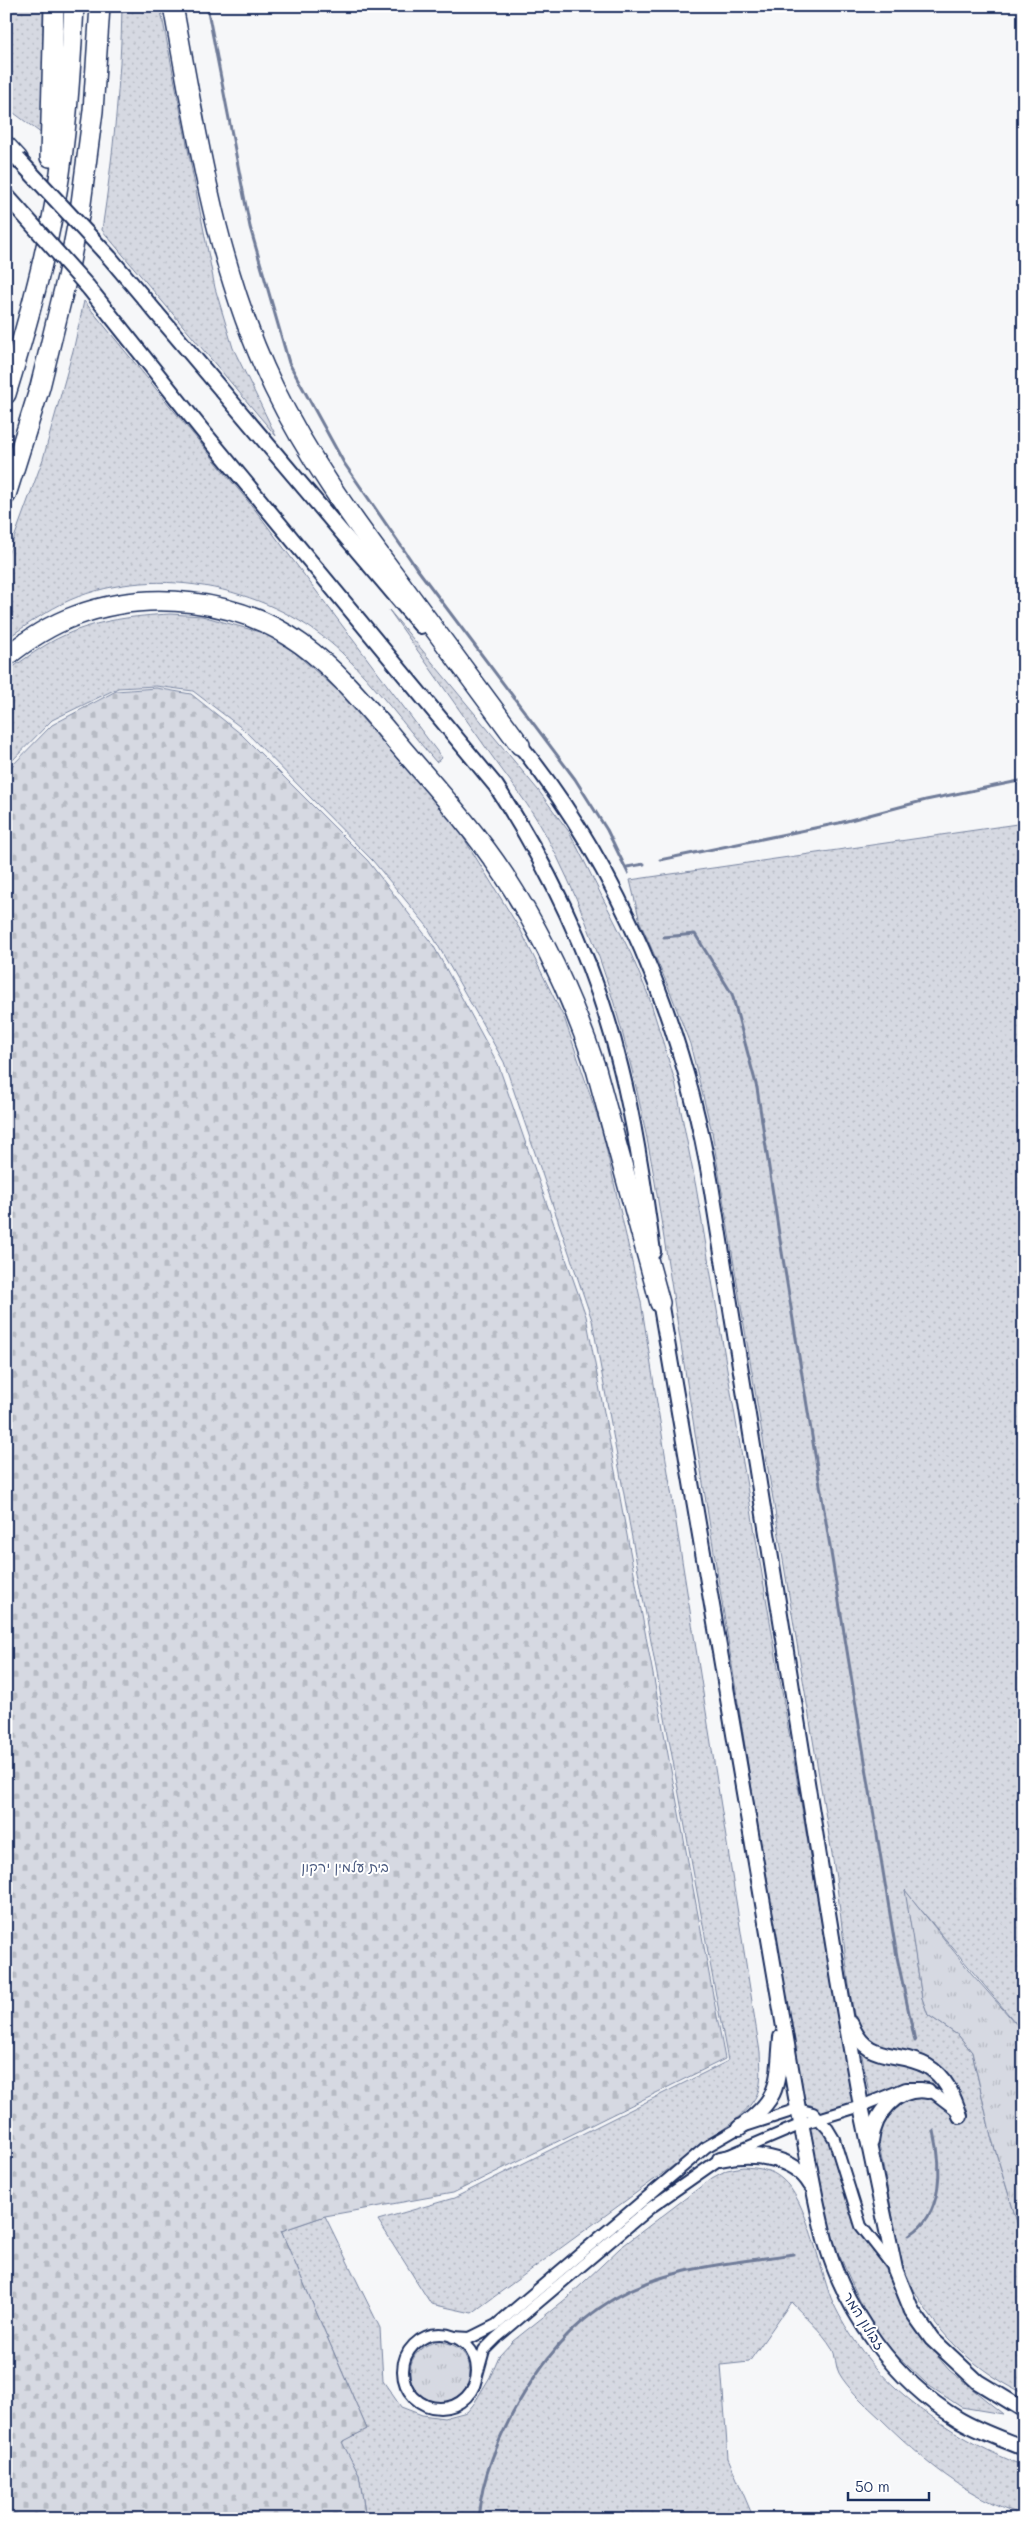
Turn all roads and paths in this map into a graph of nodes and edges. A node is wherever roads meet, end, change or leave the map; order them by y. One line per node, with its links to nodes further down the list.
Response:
1 (54, 6): 7 (highway)
2 (74, 6): 7 (highway)
3 (100, 6): 9 (highway)
4 (173, 6): 11 (highway)
5 (12, 152): 11 (main road, bridge)
6 (6, 195): 12 (main road, bridge)
7 (42, 256): 8 (highway)
8 (6, 394)
9 (6, 495)
10 (6, 657): 12 (highway)
11 (520, 745): 14 (main road)
12 (660, 1303): 13 (main road)
13 (781, 2006): 17 (main road, זבולון המר); 21 (main road)
14 (844, 2006): 16 (main road); 18 (main road)
15 (928, 2091): 16 (street); 18 (street); 23 (main road)
16 (860, 2106): 19 (street); 23 (main road)
17 (798, 2109): 19 (street); 20 (main road, זבולון המר); 21 (street)
18 (960, 2116)
19 (819, 2118): 20 (street); 25 (street)
20 (802, 2124): 22 (street); 24 (main road, זבולון המר)
21 (739, 2128): 26 (street)
22 (720, 2158): 24 (main road); 27 (street)
23 (871, 2160): 25 (main road)
24 (813, 2188): 29 (main road, זבולון המר)
25 (894, 2268): 28 (main road)
26 (453, 2337): 27 (street); 27 (street)
27 (477, 2374)
28 (1024, 2410)
29 (1024, 2448)

